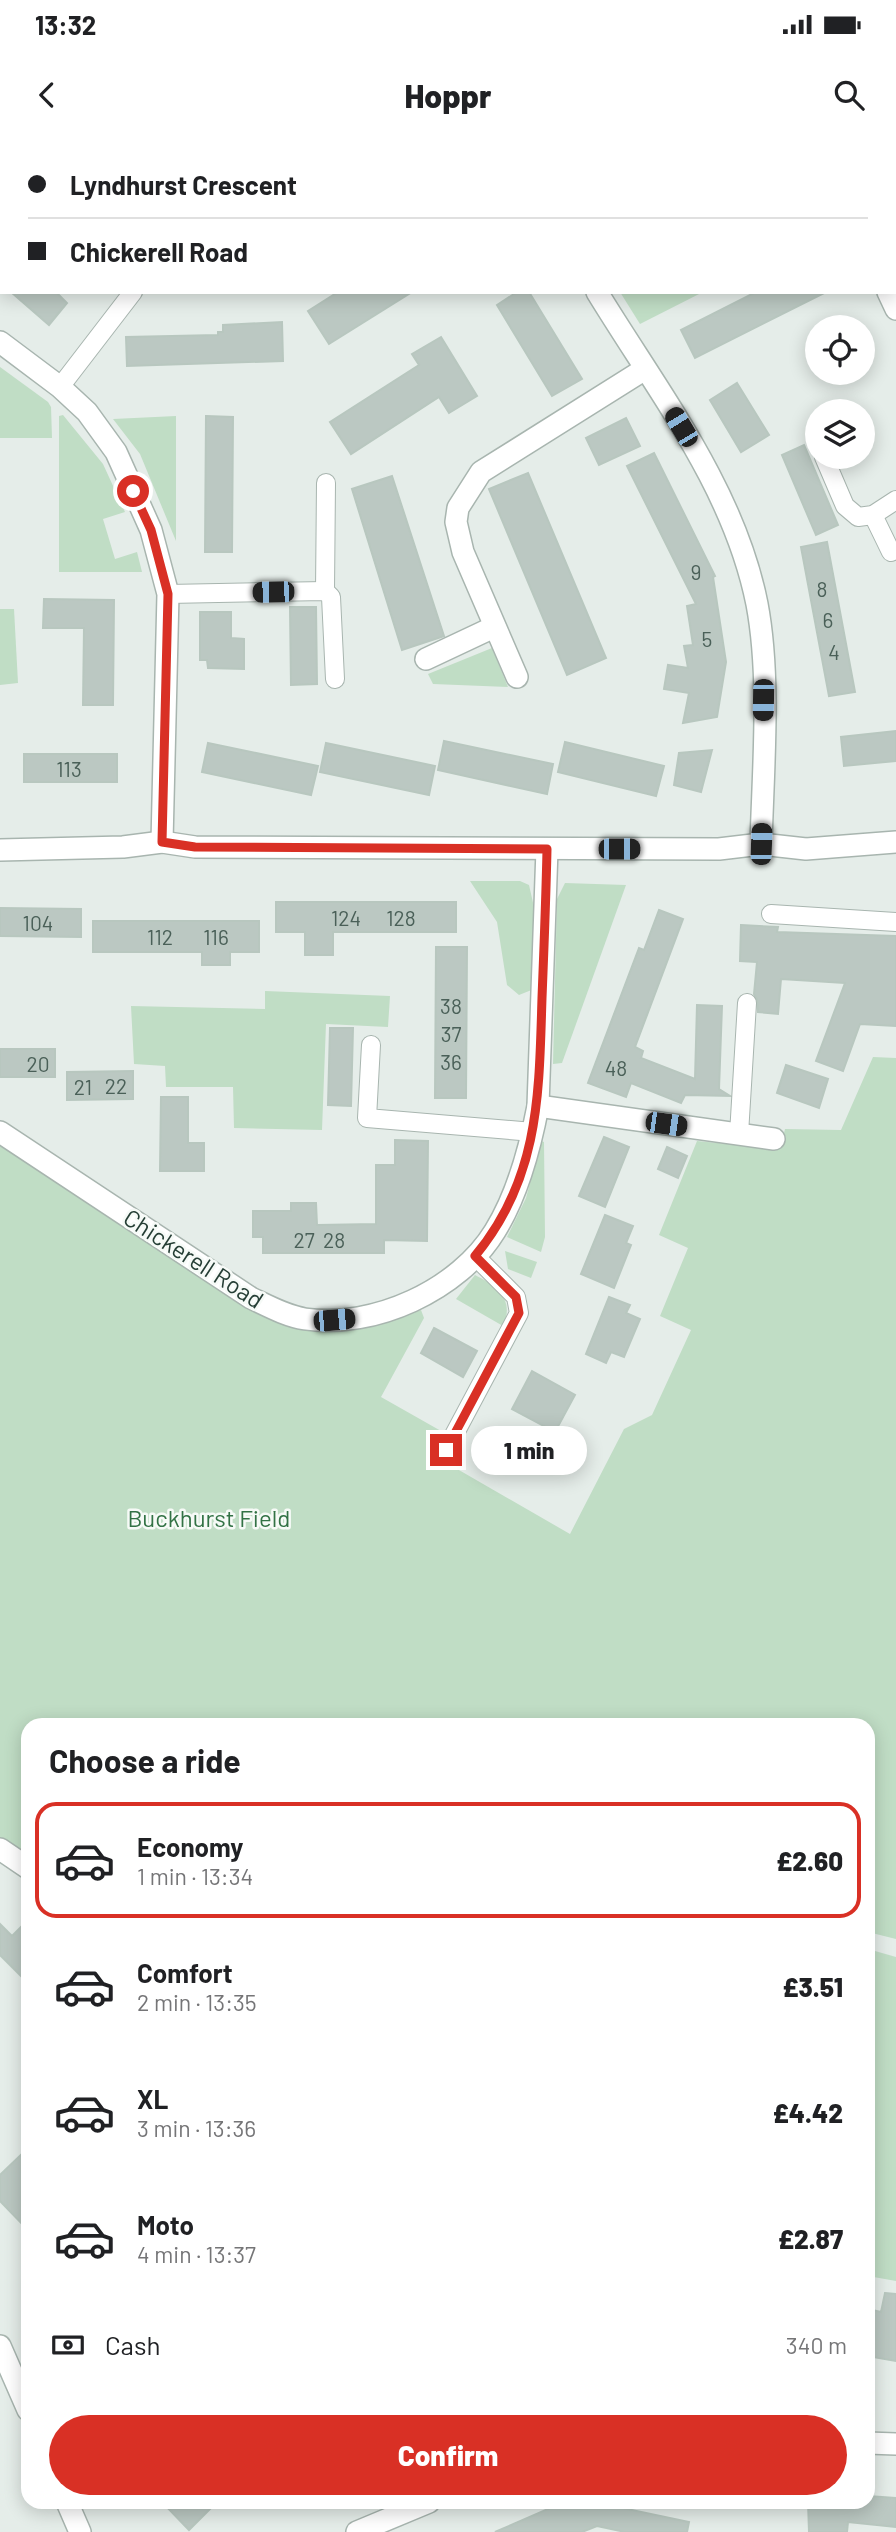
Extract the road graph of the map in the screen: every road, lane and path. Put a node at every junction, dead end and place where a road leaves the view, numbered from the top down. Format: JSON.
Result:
{"nodes":[{"id":1,"x":131,"y":294,"type":"edge"},
{"id":2,"x":598,"y":294,"type":"edge"},
{"id":3,"x":0,"y":342,"type":"edge"},
{"id":4,"x":645,"y":369,"type":"junction"},
{"id":5,"x":60,"y":387,"type":"junction"},
{"id":6,"x":829,"y":469,"type":"edge"},
{"id":7,"x":326,"y":483,"type":"dead end"},
{"id":8,"x":896,"y":499,"type":"edge"},
{"id":9,"x":873,"y":515,"type":"junction"},
{"id":10,"x":891,"y":552,"type":"dead end"},
{"id":11,"x":325,"y":591,"type":"junction"},
{"id":12,"x":168,"y":594,"type":"junction"},
{"id":13,"x":494,"y":627,"type":"junction"},
{"id":14,"x":426,"y":659,"type":"dead end"},
{"id":15,"x":517,"y":677,"type":"dead end"},
{"id":16,"x":335,"y":679,"type":"dead end"},
{"id":17,"x":162,"y":842,"type":"junction"},
{"id":18,"x":896,"y":842,"type":"edge"},
{"id":19,"x":761,"y":844,"type":"junction"},
{"id":20,"x":547,"y":849,"type":"junction"},
{"id":21,"x":0,"y":850,"type":"edge"},
{"id":22,"x":771,"y":914,"type":"dead end"},
{"id":23,"x":896,"y":922,"type":"edge"},
{"id":24,"x":747,"y":1003,"type":"dead end"},
{"id":25,"x":371,"y":1045,"type":"dead end"},
{"id":26,"x":538,"y":1106,"type":"junction"},
{"id":27,"x":0,"y":1132,"type":"edge"},
{"id":28,"x":533,"y":1132,"type":"junction"},
{"id":29,"x":739,"y":1135,"type":"junction"},
{"id":30,"x":774,"y":1139,"type":"dead end"},
{"id":31,"x":475,"y":1256,"type":"junction"},
{"id":32,"x":446,"y":1450,"type":"dead end"},
{"id":33,"x":0,"y":1849,"type":"edge"},
{"id":34,"x":21,"y":1863,"type":"edge"},
{"id":35,"x":0,"y":2346,"type":"edge"},
{"id":36,"x":20,"y":2369,"type":"edge"},
{"id":37,"x":875,"y":2443,"type":"edge"},
{"id":38,"x":896,"y":2444,"type":"edge"},
{"id":39,"x":70,"y":2509,"type":"edge"},
{"id":40,"x":412,"y":2509,"type":"edge"},
{"id":41,"x":80,"y":2532,"type":"edge"},
{"id":42,"x":357,"y":2532,"type":"edge"}],
"edges":[{"from":1,"to":5,"type":"lane"},
{"from":2,"to":4,"type":"street"},
{"from":3,"to":5,"type":"street"},
{"from":4,"to":13,"type":"street"},
{"from":4,"to":19,"type":"street"},
{"from":5,"to":12,"type":"street"},
{"from":6,"to":9,"type":"lane"},
{"from":7,"to":11,"type":"lane"},
{"from":8,"to":9,"type":"lane"},
{"from":9,"to":10,"type":"lane"},
{"from":11,"to":12,"type":"lane"},
{"from":11,"to":16,"type":"lane"},
{"from":12,"to":17,"type":"street"},
{"from":13,"to":14,"type":"street"},
{"from":13,"to":15,"type":"street"},
{"from":17,"to":20,"type":"street"},
{"from":17,"to":21,"type":"street"},
{"from":18,"to":19,"type":"street"},
{"from":19,"to":20,"type":"street"},
{"from":20,"to":26,"type":"street","name":"Chickerell Road"},
{"from":22,"to":23,"type":"lane"},
{"from":24,"to":29,"type":"lane"},
{"from":25,"to":28,"type":"lane"},
{"from":26,"to":28,"type":"street","name":"Chickerell Road"},
{"from":26,"to":29,"type":"street"},
{"from":27,"to":31,"type":"street","name":"Chickerell Road"},
{"from":28,"to":31,"type":"street","name":"Chickerell Road"},
{"from":29,"to":30,"type":"street"},
{"from":31,"to":32,"type":"lane"},
{"from":33,"to":34,"type":"street"},
{"from":35,"to":36,"type":"street"},
{"from":37,"to":38,"type":"street"},
{"from":39,"to":41,"type":"street"},
{"from":40,"to":42,"type":"street"}]}
